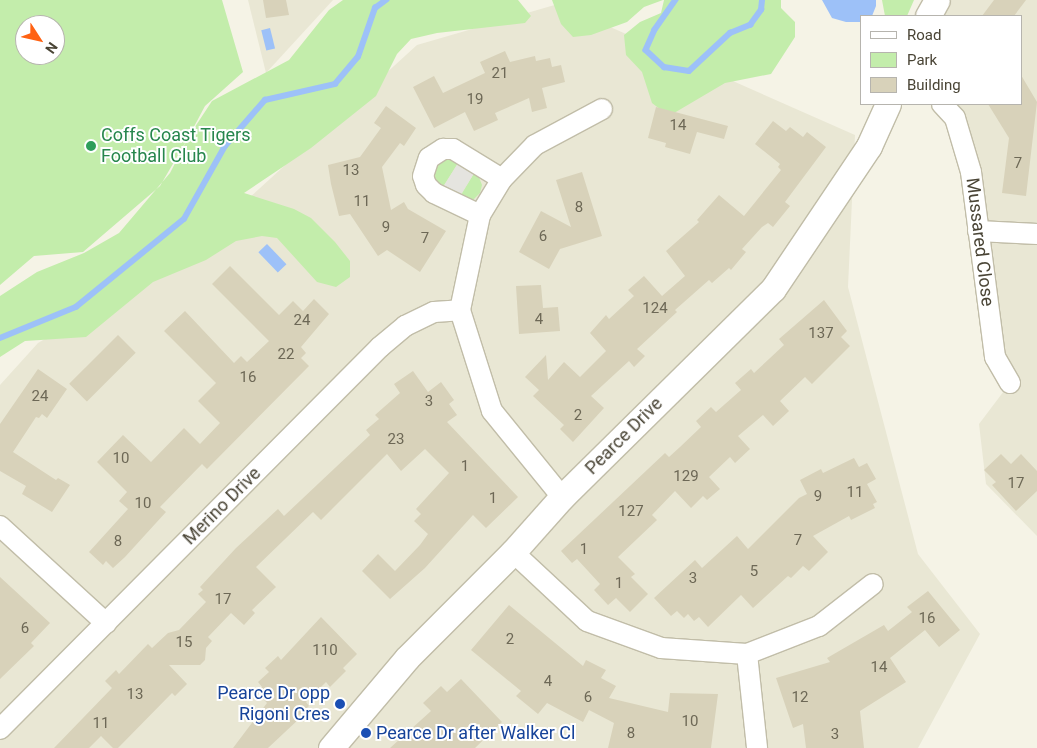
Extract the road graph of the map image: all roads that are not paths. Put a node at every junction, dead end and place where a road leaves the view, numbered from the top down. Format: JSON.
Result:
{"nodes":[{"id":1,"x":936,"y":0,"type":"edge"},
{"id":2,"x":928,"y":15,"type":"edge"},
{"id":3,"x":888,"y":105,"type":"edge"},
{"id":4,"x":943,"y":105,"type":"edge"},
{"id":5,"x":602,"y":109,"type":"dead end"},
{"id":6,"x":502,"y":179,"type":"junction"},
{"id":7,"x":480,"y":215,"type":"junction"},
{"id":8,"x":978,"y":231,"type":"junction"},
{"id":9,"x":1037,"y":234,"type":"edge"},
{"id":10,"x":460,"y":310,"type":"junction"},
{"id":11,"x":1010,"y":384,"type":"dead end"},
{"id":12,"x":562,"y":497,"type":"junction"},
{"id":13,"x":0,"y":526,"type":"edge"},
{"id":14,"x":514,"y":552,"type":"junction"},
{"id":15,"x":873,"y":584,"type":"dead end"},
{"id":16,"x":106,"y":623,"type":"junction"},
{"id":17,"x":747,"y":654,"type":"junction"},
{"id":18,"x":0,"y":729,"type":"edge"},
{"id":19,"x":331,"y":748,"type":"edge"},
{"id":20,"x":757,"y":748,"type":"edge"}],
"edges":[{"from":1,"to":2,"type":"street"},
{"from":3,"to":12,"type":"street","name":"Pearce Drive"},
{"from":4,"to":8,"type":"street","name":"Mussared Close"},
{"from":5,"to":6,"type":"street"},
{"from":6,"to":7,"type":"street"},
{"from":6,"to":7,"type":"street"},
{"from":7,"to":10,"type":"street"},
{"from":8,"to":9,"type":"street"},
{"from":8,"to":11,"type":"street","name":"Mussared Close"},
{"from":10,"to":12,"type":"street"},
{"from":10,"to":16,"type":"street","name":"Merino Drive"},
{"from":12,"to":14,"type":"street","name":"Pearce Drive"},
{"from":13,"to":16,"type":"street"},
{"from":14,"to":17,"type":"street"},
{"from":14,"to":19,"type":"street","name":"Pearce Drive"},
{"from":15,"to":17,"type":"street"},
{"from":16,"to":18,"type":"street","name":"Merino Drive"},
{"from":17,"to":20,"type":"street"}]}
